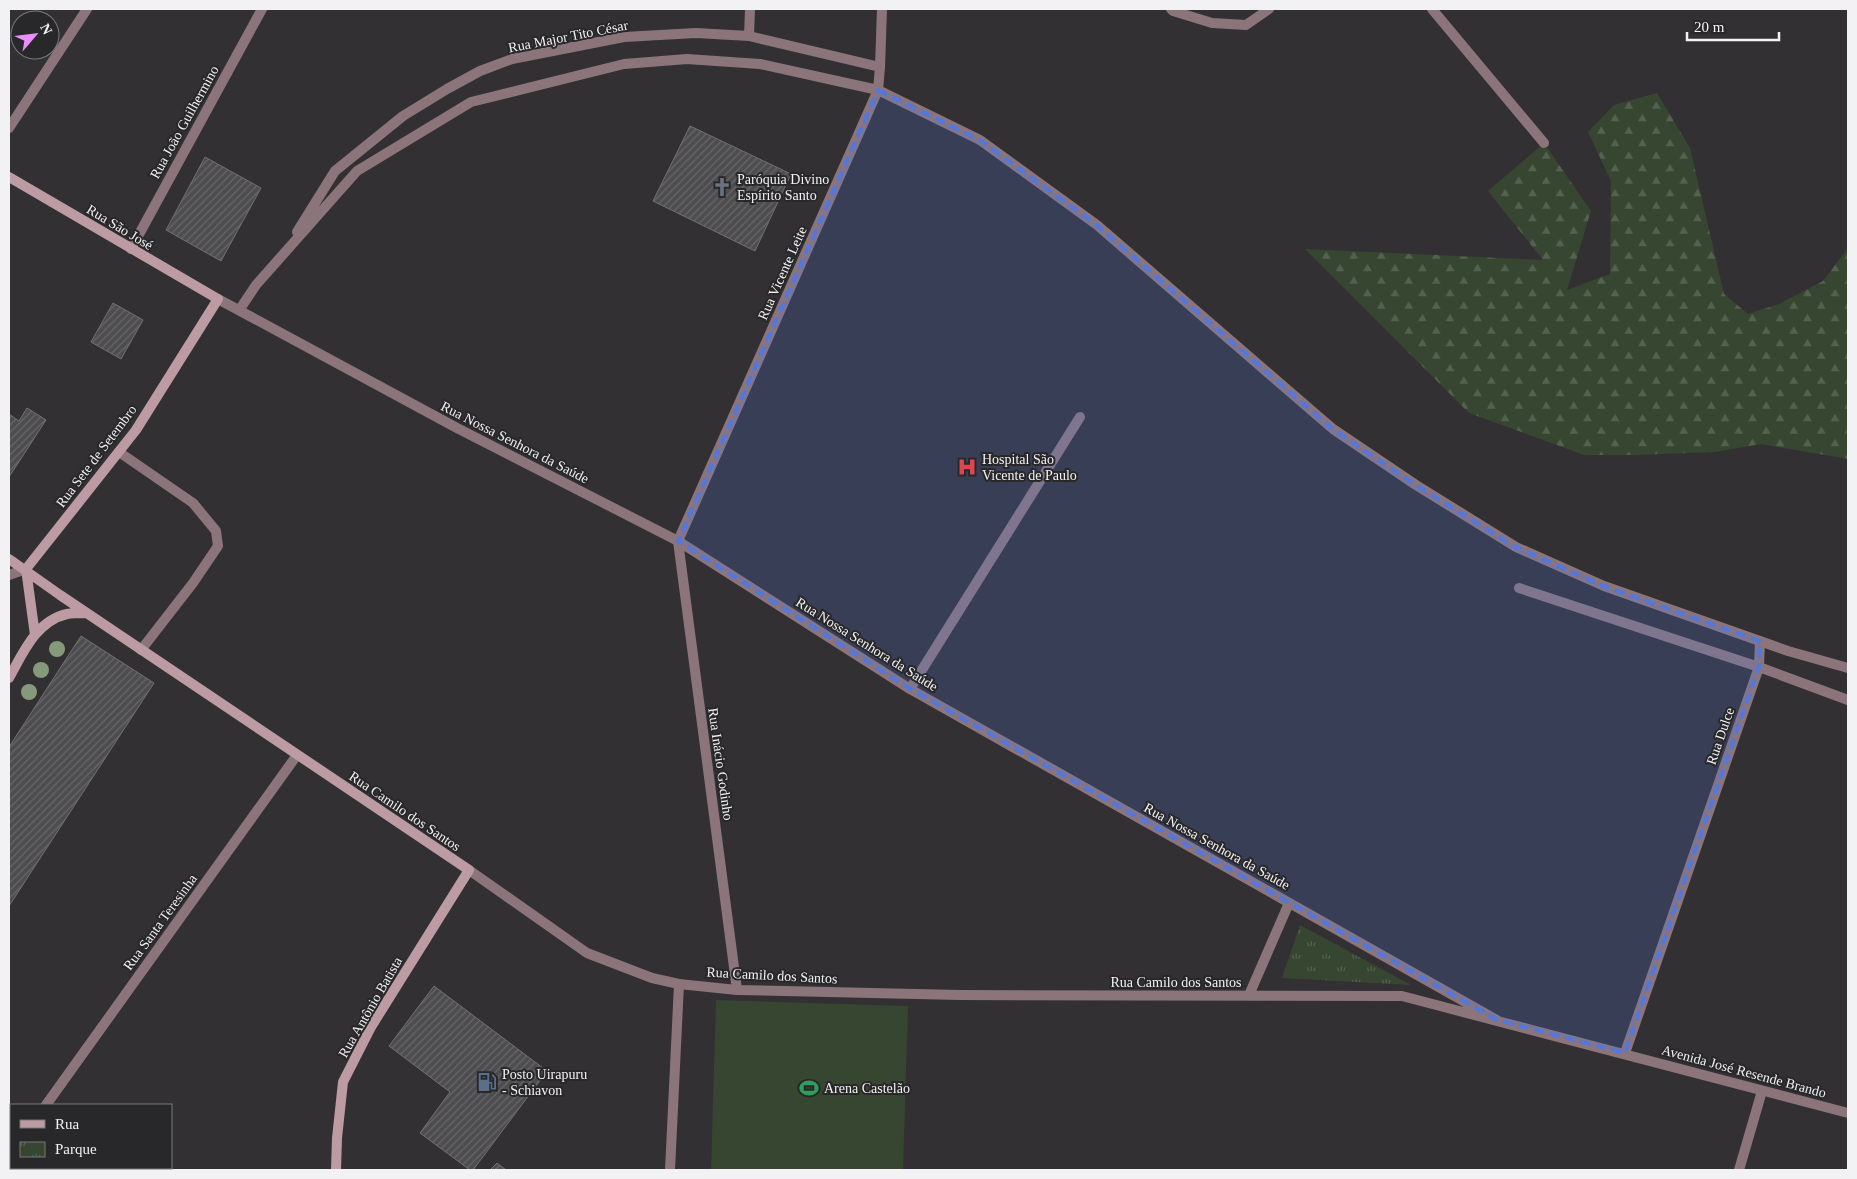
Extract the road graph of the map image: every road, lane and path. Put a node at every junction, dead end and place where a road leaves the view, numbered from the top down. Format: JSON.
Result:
{"nodes":[{"id":1,"x":88,"y":9,"type":"edge"},
{"id":2,"x":262,"y":9,"type":"edge"},
{"id":3,"x":750,"y":9,"type":"edge"},
{"id":4,"x":882,"y":9,"type":"edge"},
{"id":5,"x":1171,"y":9,"type":"edge"},
{"id":6,"x":1269,"y":9,"type":"edge"},
{"id":7,"x":1432,"y":9,"type":"edge"},
{"id":8,"x":749,"y":36,"type":"junction"},
{"id":9,"x":880,"y":67,"type":"junction"},
{"id":10,"x":878,"y":90,"type":"junction"},
{"id":11,"x":9,"y":128,"type":"edge"},
{"id":12,"x":1544,"y":143,"type":"dead end"},
{"id":13,"x":9,"y":177,"type":"edge"},
{"id":14,"x":131,"y":249,"type":"junction"},
{"id":15,"x":279,"y":260,"type":"junction"},
{"id":16,"x":218,"y":299,"type":"junction"},
{"id":17,"x":240,"y":310,"type":"junction"},
{"id":18,"x":1080,"y":417,"type":"dead end"},
{"id":19,"x":119,"y":452,"type":"junction"},
{"id":20,"x":678,"y":541,"type":"junction"},
{"id":21,"x":9,"y":559,"type":"edge"},
{"id":22,"x":26,"y":569,"type":"junction"},
{"id":23,"x":9,"y":575,"type":"edge"},
{"id":24,"x":1519,"y":588,"type":"dead end"},
{"id":25,"x":86,"y":613,"type":"junction"},
{"id":26,"x":35,"y":635,"type":"junction"},
{"id":27,"x":1760,"y":641,"type":"junction"},
{"id":28,"x":141,"y":650,"type":"junction"},
{"id":29,"x":1759,"y":667,"type":"junction"},
{"id":30,"x":1848,"y":668,"type":"edge"},
{"id":31,"x":9,"y":678,"type":"edge"},
{"id":32,"x":910,"y":689,"type":"junction"},
{"id":33,"x":1848,"y":700,"type":"edge"},
{"id":34,"x":297,"y":755,"type":"junction"},
{"id":35,"x":469,"y":870,"type":"junction"},
{"id":36,"x":1289,"y":903,"type":"junction"},
{"id":37,"x":678,"y":984,"type":"junction"},
{"id":38,"x":737,"y":990,"type":"junction"},
{"id":39,"x":1249,"y":995,"type":"junction"},
{"id":40,"x":1497,"y":1020,"type":"junction"},
{"id":41,"x":1629,"y":1054,"type":"junction"},
{"id":42,"x":1762,"y":1091,"type":"junction"},
{"id":43,"x":47,"y":1104,"type":"edge"},
{"id":44,"x":1848,"y":1113,"type":"edge"},
{"id":45,"x":336,"y":1170,"type":"edge"},
{"id":46,"x":670,"y":1170,"type":"edge"},
{"id":47,"x":1739,"y":1170,"type":"edge"}],
"edges":[{"from":1,"to":11,"type":"street"},
{"from":2,"to":14,"type":"street","name":"Rua João Guilhermino"},
{"from":3,"to":8,"type":"street"},
{"from":4,"to":9,"type":"street","name":"Rua Vicente Leite"},
{"from":5,"to":6,"type":"street"},
{"from":7,"to":12,"type":"street"},
{"from":8,"to":9,"type":"street","name":"Rua Major Tito César"},
{"from":8,"to":15,"type":"street","name":"Rua Major Tito César"},
{"from":9,"to":10,"type":"street","name":"Rua Vicente Leite"},
{"from":10,"to":15,"type":"street"},
{"from":10,"to":20,"type":"street","name":"Rua Vicente Leite"},
{"from":10,"to":27,"type":"street"},
{"from":13,"to":14,"type":"main road","name":"Rua São José"},
{"from":14,"to":16,"type":"main road","name":"Rua São José"},
{"from":15,"to":17,"type":"street"},
{"from":16,"to":17,"type":"street","name":"Rua Nossa Senhora da Saúde"},
{"from":16,"to":19,"type":"main road","name":"Rua Sete de Setembro"},
{"from":17,"to":20,"type":"street","name":"Rua Nossa Senhora da Saúde"},
{"from":18,"to":32,"type":"street"},
{"from":19,"to":22,"type":"main road","name":"Rua Sete de Setembro"},
{"from":19,"to":28,"type":"street"},
{"from":20,"to":32,"type":"street","name":"Rua Nossa Senhora da Saúde"},
{"from":20,"to":38,"type":"street","name":"Rua Inácio Godinho"},
{"from":21,"to":22,"type":"main road","name":"Rua Camilo dos Santos"},
{"from":22,"to":23,"type":"street"},
{"from":22,"to":25,"type":"main road","name":"Rua Camilo dos Santos"},
{"from":22,"to":26,"type":"main road"},
{"from":24,"to":29,"type":"street"},
{"from":25,"to":26,"type":"main road"},
{"from":25,"to":28,"type":"main road","name":"Rua Camilo dos Santos"},
{"from":26,"to":31,"type":"main road"},
{"from":27,"to":29,"type":"street","name":"Rua Dulce"},
{"from":27,"to":30,"type":"street"},
{"from":28,"to":34,"type":"main road","name":"Rua Camilo dos Santos"},
{"from":29,"to":33,"type":"street"},
{"from":29,"to":41,"type":"street","name":"Rua Dulce"},
{"from":32,"to":36,"type":"street","name":"Rua Nossa Senhora da Saúde"},
{"from":34,"to":35,"type":"main road","name":"Rua Camilo dos Santos"},
{"from":34,"to":43,"type":"street","name":"Rua Santa Teresinha"},
{"from":35,"to":37,"type":"street","name":"Rua Camilo dos Santos"},
{"from":35,"to":45,"type":"main road","name":"Rua Antônio Batista"},
{"from":36,"to":39,"type":"street"},
{"from":36,"to":40,"type":"street","name":"Rua Nossa Senhora da Saúde"},
{"from":37,"to":38,"type":"street","name":"Rua Camilo dos Santos"},
{"from":37,"to":46,"type":"street"},
{"from":38,"to":39,"type":"street","name":"Rua Camilo dos Santos"},
{"from":39,"to":40,"type":"street","name":"Rua Camilo dos Santos"},
{"from":40,"to":41,"type":"street","name":"Rua Camilo dos Santos"},
{"from":41,"to":42,"type":"street","name":"Avenida José Resende Brando"},
{"from":42,"to":44,"type":"street","name":"Avenida José Resende Brando"},
{"from":42,"to":47,"type":"street"}]}
